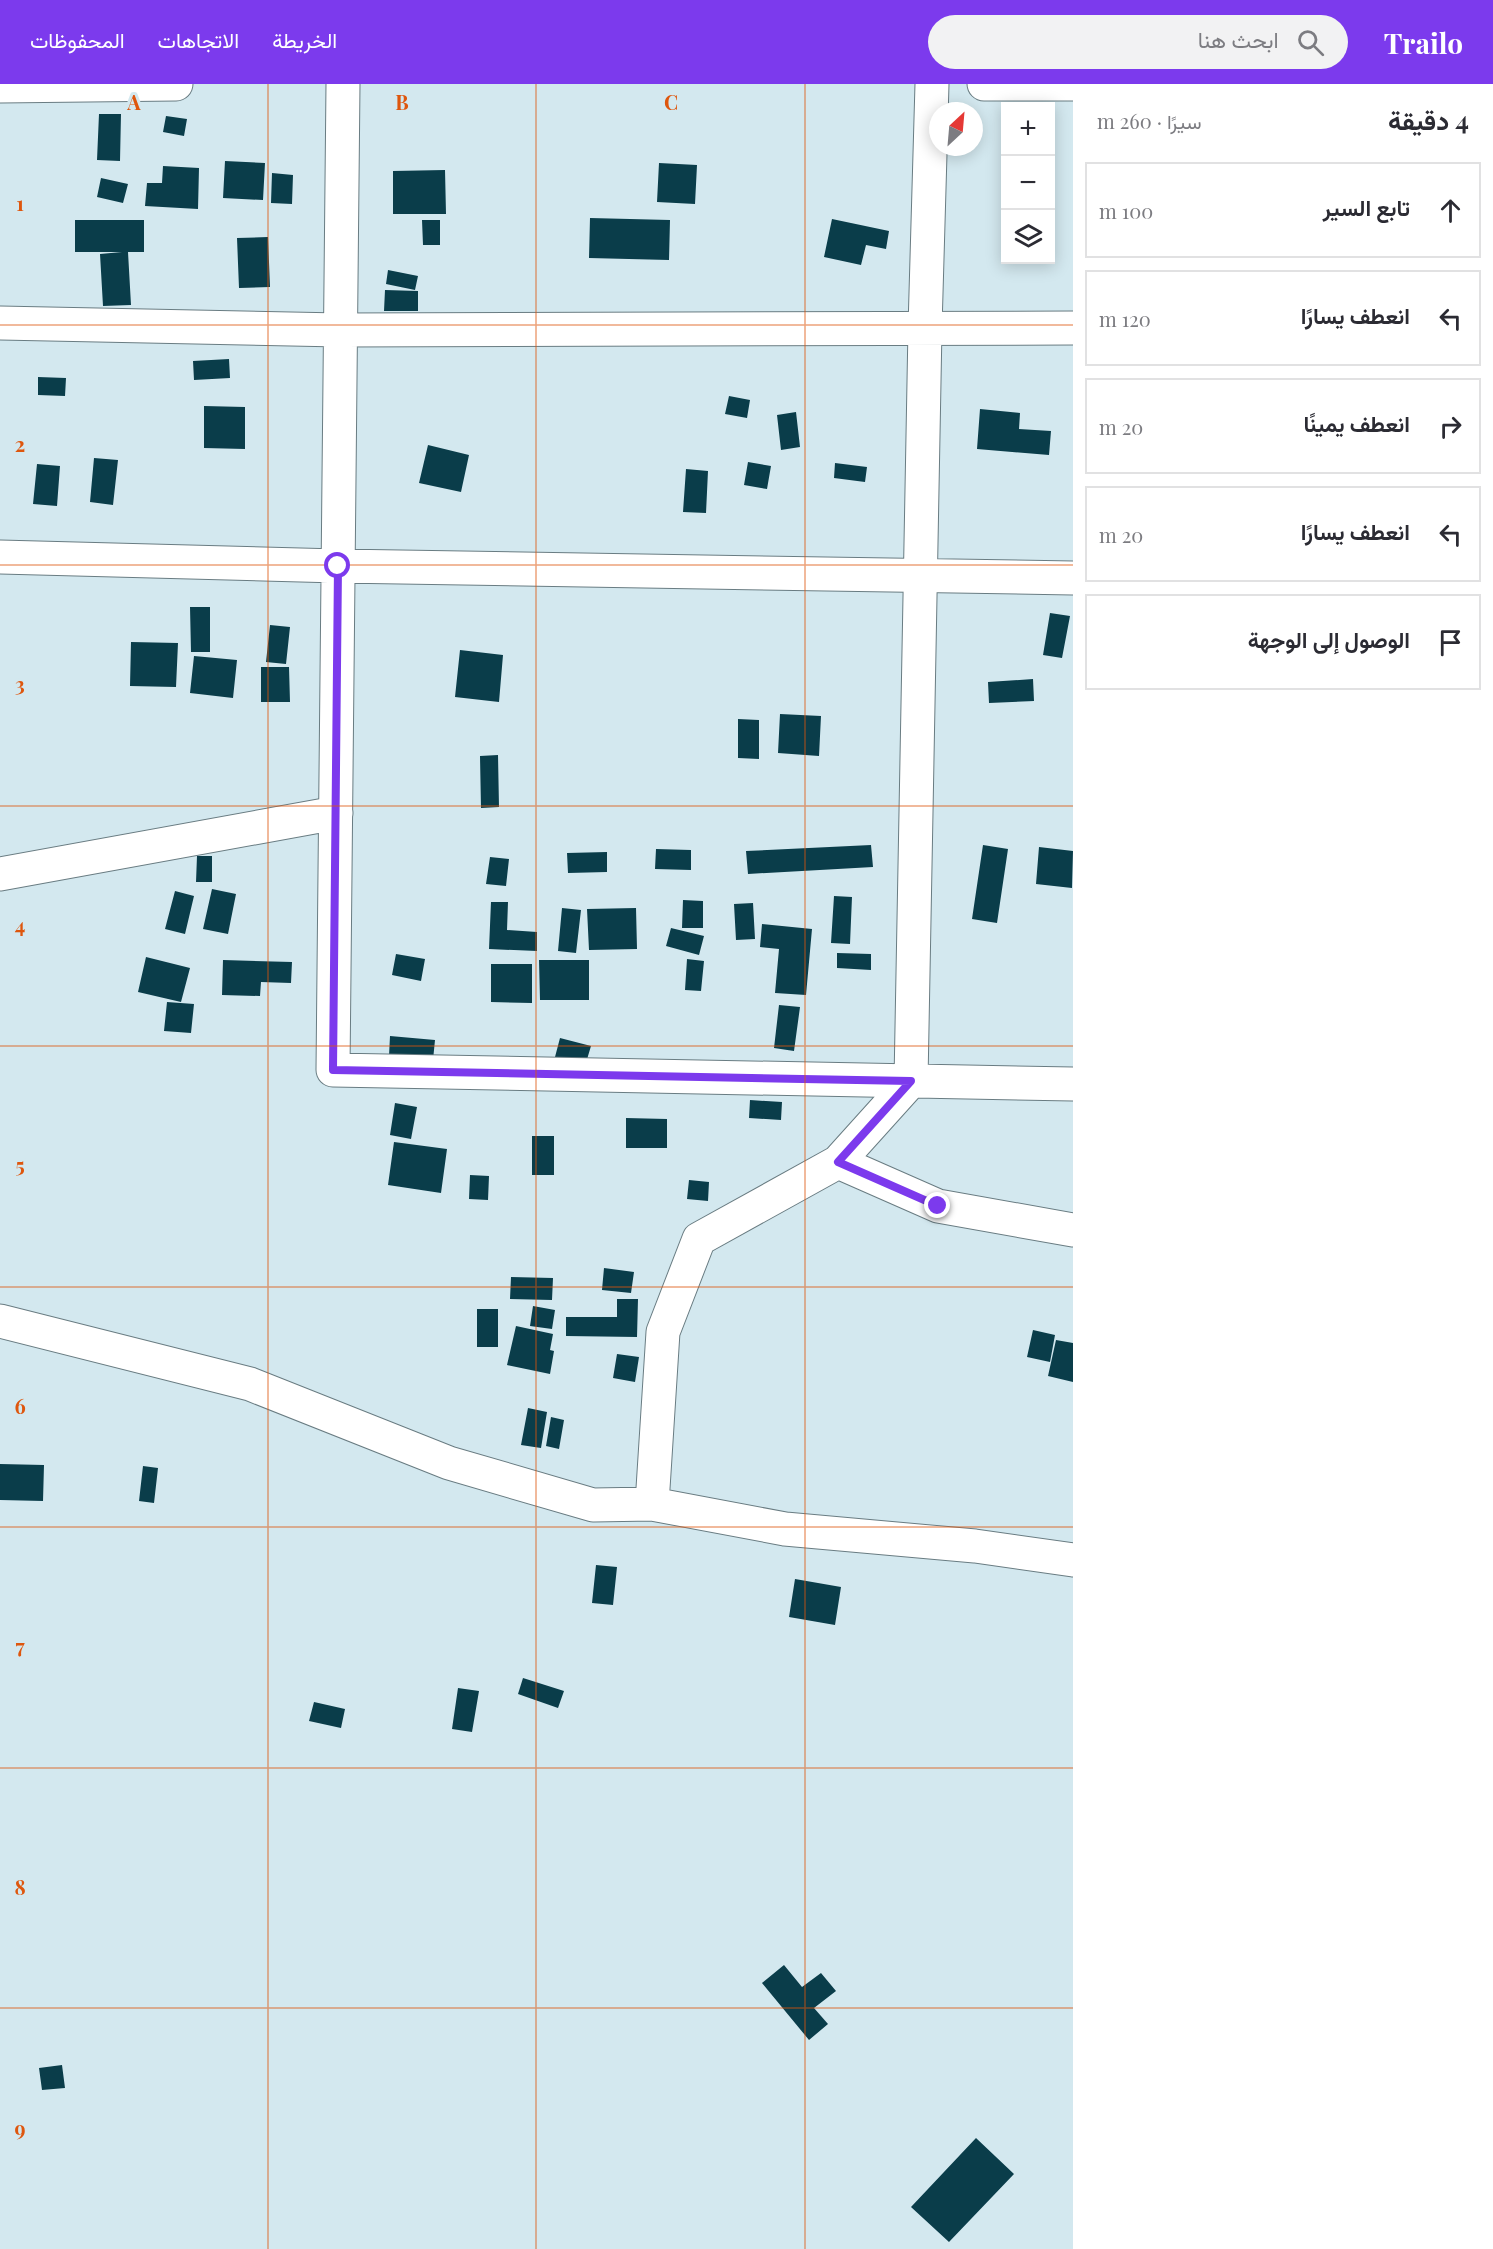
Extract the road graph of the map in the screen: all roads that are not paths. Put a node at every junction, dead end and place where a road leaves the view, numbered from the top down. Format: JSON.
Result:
{"nodes":[{"id":1,"x":176,"y":84,"type":"edge"},
{"id":2,"x":343,"y":84,"type":"edge"},
{"id":3,"x":932,"y":84,"type":"edge"},
{"id":4,"x":984,"y":84,"type":"edge"},
{"id":5,"x":1073,"y":84,"type":"edge"},
{"id":6,"x":0,"y":87,"type":"edge"},
{"id":7,"x":0,"y":323,"type":"edge"},
{"id":8,"x":925,"y":328,"type":"junction"},
{"id":9,"x":1073,"y":328,"type":"edge"},
{"id":10,"x":340,"y":330,"type":"junction"},
{"id":11,"x":0,"y":557,"type":"edge"},
{"id":12,"x":338,"y":566,"type":"junction"},
{"id":13,"x":920,"y":575,"type":"junction"},
{"id":14,"x":1073,"y":578,"type":"edge"},
{"id":15,"x":336,"y":813,"type":"junction"},
{"id":16,"x":0,"y":874,"type":"edge"},
{"id":17,"x":911,"y":1081,"type":"junction"},
{"id":18,"x":1073,"y":1084,"type":"edge"},
{"id":19,"x":838,"y":1162,"type":"junction"},
{"id":20,"x":1073,"y":1230,"type":"edge"},
{"id":21,"x":0,"y":1321,"type":"edge"},
{"id":22,"x":652,"y":1504,"type":"junction"},
{"id":23,"x":1073,"y":1560,"type":"edge"}],
"edges":[{"from":1,"to":6,"type":"street"},
{"from":2,"to":10,"type":"street"},
{"from":3,"to":8,"type":"street"},
{"from":4,"to":5,"type":"street"},
{"from":7,"to":10,"type":"street"},
{"from":8,"to":9,"type":"street"},
{"from":8,"to":10,"type":"street"},
{"from":8,"to":13,"type":"street"},
{"from":10,"to":12,"type":"street"},
{"from":11,"to":12,"type":"street"},
{"from":12,"to":13,"type":"street"},
{"from":12,"to":15,"type":"street"},
{"from":13,"to":14,"type":"street"},
{"from":13,"to":17,"type":"street"},
{"from":15,"to":16,"type":"street"},
{"from":15,"to":17,"type":"street"},
{"from":17,"to":18,"type":"street"},
{"from":17,"to":19,"type":"street"},
{"from":19,"to":20,"type":"street"},
{"from":19,"to":22,"type":"street"},
{"from":21,"to":22,"type":"street"},
{"from":22,"to":23,"type":"street"}]}
